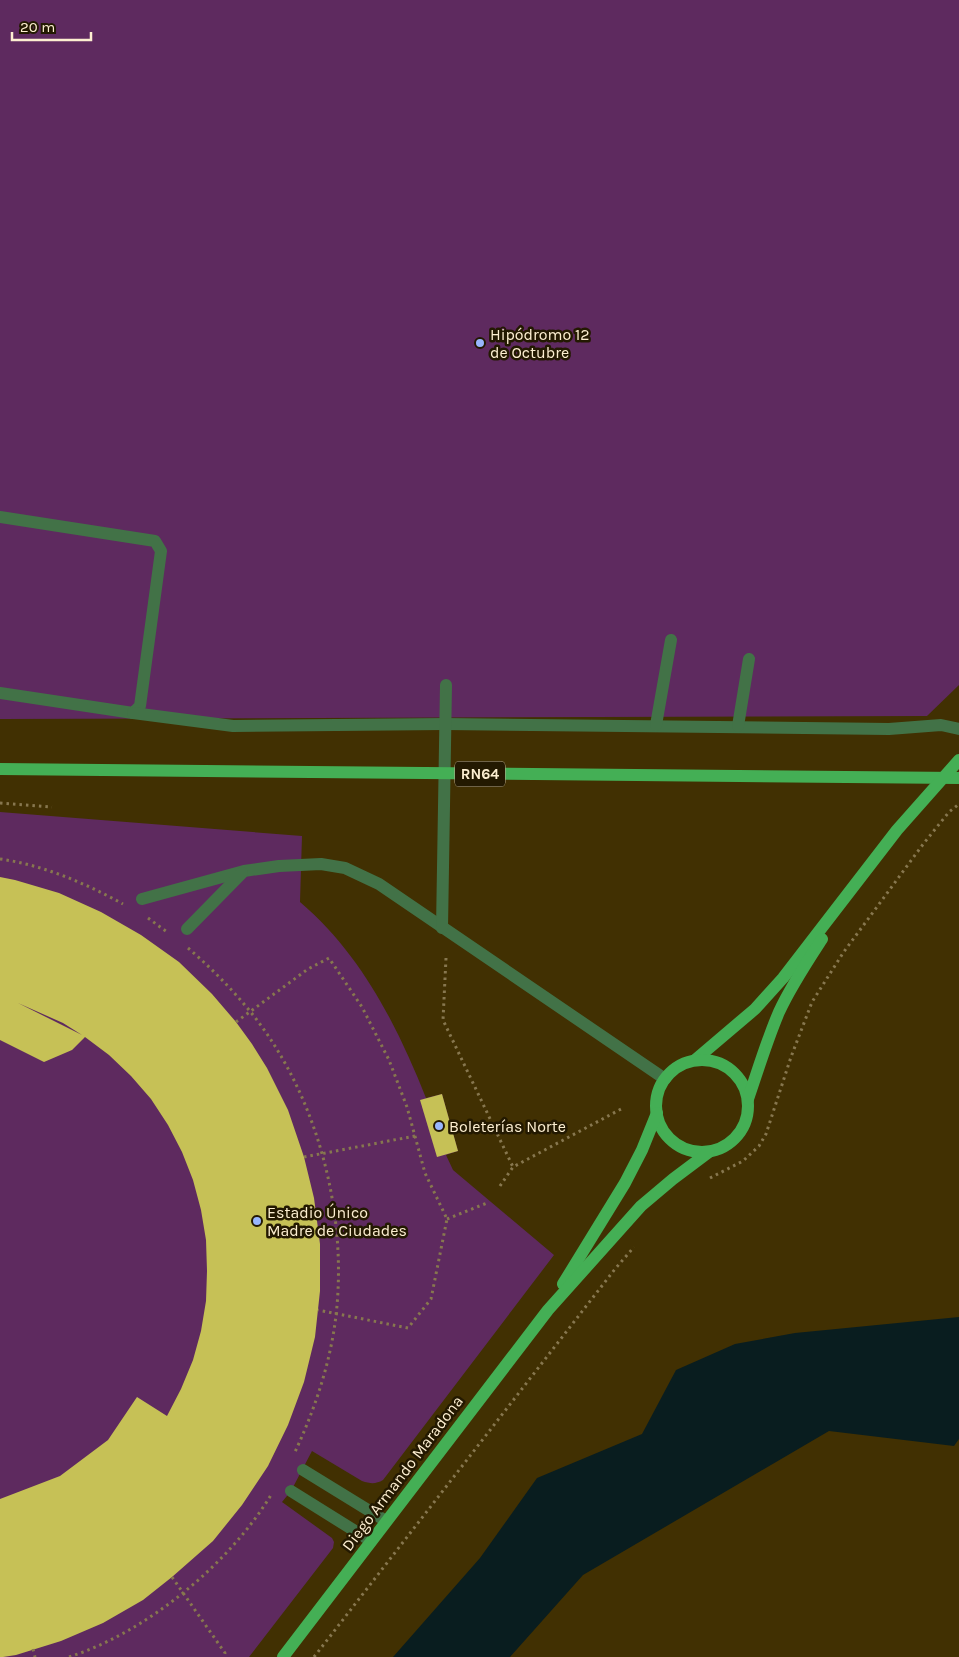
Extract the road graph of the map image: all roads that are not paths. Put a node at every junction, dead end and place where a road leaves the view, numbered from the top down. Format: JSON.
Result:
{"nodes":[{"id":1,"x":0,"y":518,"type":"edge"},
{"id":2,"x":671,"y":640,"type":"dead end"},
{"id":3,"x":749,"y":659,"type":"dead end"},
{"id":4,"x":446,"y":686,"type":"dead end"},
{"id":5,"x":0,"y":693,"type":"edge"},
{"id":6,"x":133,"y":713,"type":"junction"},
{"id":7,"x":445,"y":724,"type":"junction"},
{"id":8,"x":656,"y":725,"type":"junction"},
{"id":9,"x":738,"y":726,"type":"junction"},
{"id":10,"x":959,"y":729,"type":"edge"},
{"id":11,"x":959,"y":760,"type":"edge"},
{"id":12,"x":0,"y":769,"type":"edge"},
{"id":13,"x":959,"y":778,"type":"edge"},
{"id":14,"x":244,"y":871,"type":"junction"},
{"id":15,"x":862,"y":876,"type":"junction"},
{"id":16,"x":142,"y":899,"type":"dead end"},
{"id":17,"x":442,"y":928,"type":"junction"},
{"id":18,"x":186,"y":929,"type":"dead end"},
{"id":19,"x":695,"y":1060,"type":"junction"},
{"id":20,"x":665,"y":1079,"type":"junction"},
{"id":21,"x":748,"y":1099,"type":"junction"},
{"id":22,"x":656,"y":1113,"type":"junction"},
{"id":23,"x":709,"y":1152,"type":"junction"},
{"id":24,"x":548,"y":1310,"type":"junction"},
{"id":25,"x":303,"y":1470,"type":"dead end"},
{"id":26,"x":291,"y":1491,"type":"dead end"},
{"id":27,"x":386,"y":1521,"type":"junction"},
{"id":28,"x":370,"y":1541,"type":"junction"},
{"id":29,"x":283,"y":1657,"type":"edge"}],
"edges":[{"from":1,"to":6,"type":"lane"},
{"from":2,"to":8,"type":"lane"},
{"from":3,"to":9,"type":"lane"},
{"from":4,"to":7,"type":"lane"},
{"from":5,"to":6,"type":"lane"},
{"from":6,"to":7,"type":"lane"},
{"from":7,"to":8,"type":"lane"},
{"from":7,"to":17,"type":"lane"},
{"from":8,"to":9,"type":"lane"},
{"from":9,"to":10,"type":"lane"},
{"from":11,"to":15,"type":"main road","name":"Diego Armando Maradona"},
{"from":12,"to":13,"type":"main road","number":"RN64"},
{"from":14,"to":16,"type":"lane"},
{"from":14,"to":17,"type":"lane"},
{"from":14,"to":18,"type":"lane"},
{"from":15,"to":19,"type":"main road","name":"Diego Armando Maradona"},
{"from":15,"to":21,"type":"main road","name":"Diego Armando Maradona"},
{"from":17,"to":20,"type":"lane"},
{"from":19,"to":20,"type":"main road","name":"Diego Armando Maradona"},
{"from":19,"to":21,"type":"main road"},
{"from":20,"to":22,"type":"main road","name":"Diego Armando Maradona"},
{"from":21,"to":23,"type":"main road","name":"Diego Armando Maradona"},
{"from":22,"to":23,"type":"main road"},
{"from":22,"to":24,"type":"main road","name":"Diego Armando Maradona"},
{"from":23,"to":24,"type":"main road","name":"Diego Armando Maradona"},
{"from":24,"to":27,"type":"main road","name":"Diego Armando Maradona"},
{"from":25,"to":27,"type":"lane"},
{"from":26,"to":28,"type":"lane"},
{"from":27,"to":28,"type":"main road","name":"Diego Armando Maradona"},
{"from":28,"to":29,"type":"main road","name":"Diego Armando Maradona"}]}
